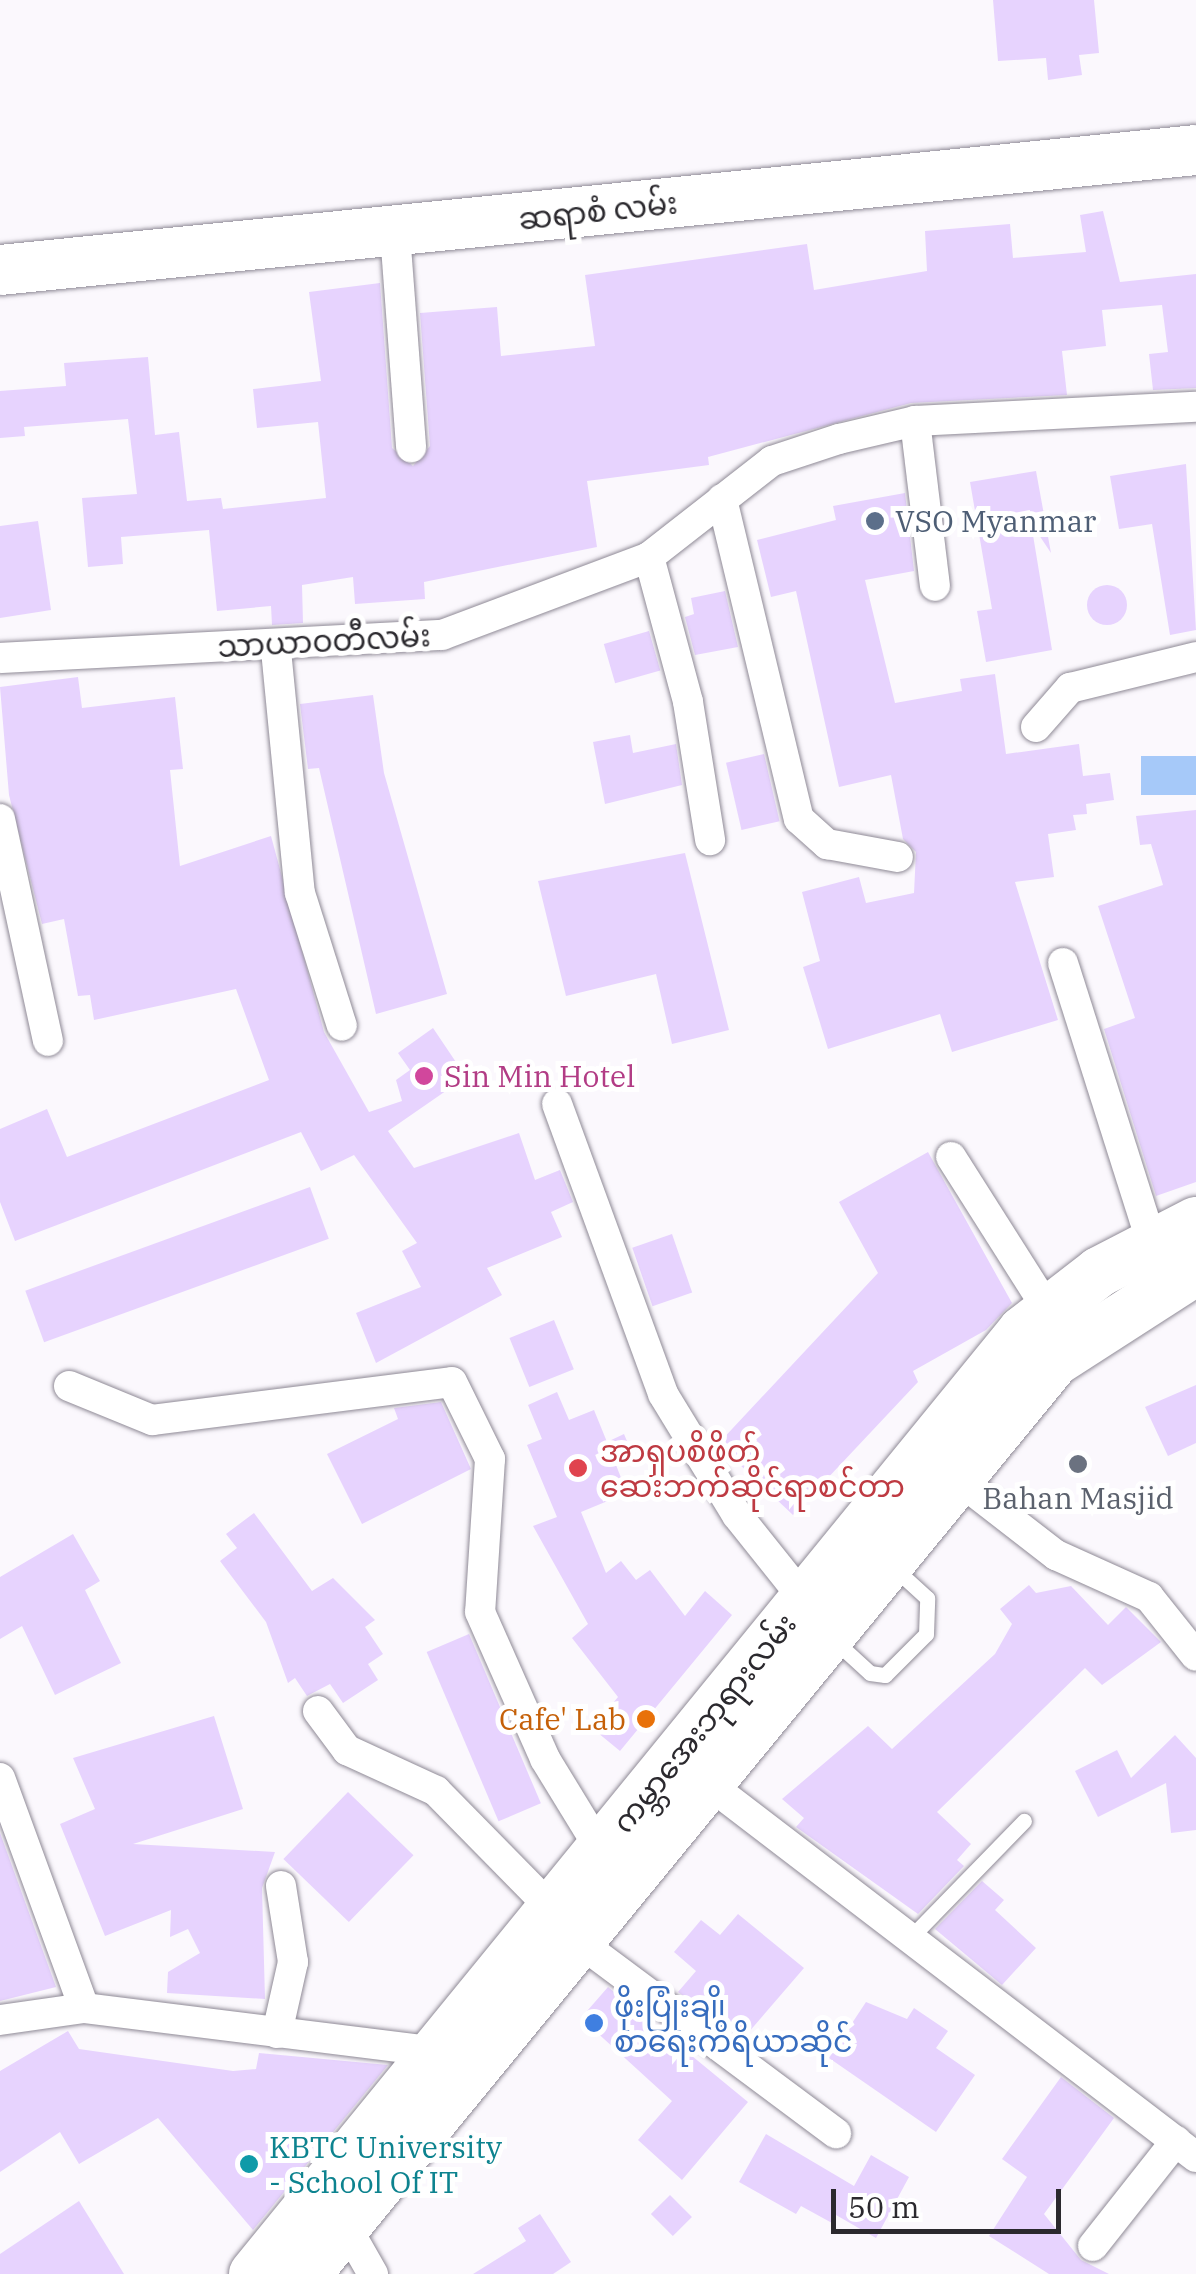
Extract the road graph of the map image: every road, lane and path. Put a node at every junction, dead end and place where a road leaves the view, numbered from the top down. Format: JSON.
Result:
{"nodes":[{"id":1,"x":1196,"y":150,"type":"edge"},
{"id":2,"x":395,"y":232,"type":"junction"},
{"id":3,"x":0,"y":270,"type":"edge"},
{"id":4,"x":1196,"y":407,"type":"edge"},
{"id":5,"x":915,"y":421,"type":"junction"},
{"id":6,"x":411,"y":447,"type":"dead end"},
{"id":7,"x":722,"y":499,"type":"junction"},
{"id":8,"x":649,"y":557,"type":"junction"},
{"id":9,"x":935,"y":586,"type":"dead end"},
{"id":10,"x":276,"y":650,"type":"junction"},
{"id":11,"x":1196,"y":656,"type":"edge"},
{"id":12,"x":0,"y":658,"type":"edge"},
{"id":13,"x":1036,"y":727,"type":"dead end"},
{"id":14,"x":0,"y":818,"type":"edge"},
{"id":15,"x":710,"y":840,"type":"dead end"},
{"id":16,"x":898,"y":857,"type":"dead end"},
{"id":17,"x":1064,"y":963,"type":"dead end"},
{"id":18,"x":342,"y":1026,"type":"dead end"},
{"id":19,"x":48,"y":1040,"type":"dead end"},
{"id":20,"x":557,"y":1104,"type":"dead end"},
{"id":21,"x":950,"y":1157,"type":"dead end"},
{"id":22,"x":1196,"y":1222,"type":"edge"},
{"id":23,"x":1151,"y":1242,"type":"junction"},
{"id":24,"x":1193,"y":1271,"type":"edge"},
{"id":25,"x":1048,"y":1310,"type":"junction"},
{"id":26,"x":69,"y":1386,"type":"dead end"},
{"id":27,"x":955,"y":1477,"type":"junction"},
{"id":28,"x":885,"y":1563,"type":"junction"},
{"id":29,"x":816,"y":1617,"type":"junction"},
{"id":30,"x":1196,"y":1656,"type":"edge"},
{"id":31,"x":318,"y":1711,"type":"dead end"},
{"id":32,"x":0,"y":1778,"type":"edge"},
{"id":33,"x":706,"y":1782,"type":"junction"},
{"id":34,"x":1024,"y":1820,"type":"dead end"},
{"id":35,"x":602,"y":1852,"type":"junction"},
{"id":36,"x":281,"y":1886,"type":"dead end"},
{"id":37,"x":566,"y":1926,"type":"junction"},
{"id":38,"x":911,"y":1937,"type":"junction"},
{"id":39,"x":84,"y":2008,"type":"junction"},
{"id":40,"x":0,"y":2020,"type":"edge"},
{"id":41,"x":277,"y":2034,"type":"junction"},
{"id":42,"x":473,"y":2050,"type":"junction"},
{"id":43,"x":836,"y":2132,"type":"dead end"},
{"id":44,"x":1186,"y":2149,"type":"edge"},
{"id":45,"x":335,"y":2209,"type":"junction"},
{"id":46,"x":1093,"y":2246,"type":"dead end"},
{"id":47,"x":254,"y":2274,"type":"edge"},
{"id":48,"x":306,"y":2274,"type":"edge"},
{"id":49,"x":373,"y":2274,"type":"edge"}],
"edges":[{"from":1,"to":2,"type":"main road","name":"ဆရာစံ လမ်း"},
{"from":2,"to":3,"type":"main road","name":"ဆရာစံ လမ်း"},
{"from":2,"to":6,"type":"street"},
{"from":4,"to":5,"type":"street","name":"သာယာဝတီလမ်း"},
{"from":5,"to":7,"type":"street","name":"သာယာဝတီလမ်း"},
{"from":5,"to":9,"type":"street"},
{"from":7,"to":8,"type":"street","name":"သာယာဝတီလမ်း"},
{"from":7,"to":16,"type":"street"},
{"from":8,"to":10,"type":"street","name":"သာယာဝတီလမ်း"},
{"from":8,"to":15,"type":"street"},
{"from":10,"to":12,"type":"street","name":"သာယာဝတီလမ်း"},
{"from":10,"to":18,"type":"street"},
{"from":11,"to":13,"type":"street"},
{"from":14,"to":19,"type":"street"},
{"from":17,"to":23,"type":"street"},
{"from":20,"to":29,"type":"street"},
{"from":21,"to":25,"type":"street"},
{"from":22,"to":23,"type":"main road","name":"ကမ္ဘာအေးဘုရားလမ်း"},
{"from":23,"to":25,"type":"main road","name":"ကမ္ဘာအေးဘုရားလမ်း"},
{"from":24,"to":27,"type":"main road","name":"ကမ္ဘာအေးဘုရားလမ်း"},
{"from":25,"to":29,"type":"main road","name":"ကမ္ဘာအေးဘုရားလမ်း"},
{"from":26,"to":35,"type":"street"},
{"from":27,"to":28,"type":"main road","name":"ကမ္ဘာအေးဘုရားလမ်း"},
{"from":27,"to":30,"type":"street"},
{"from":28,"to":29,"type":"main road","name":"ကမ္ဘာအေးဘုရားလမ်း"},
{"from":28,"to":29,"type":"lane"},
{"from":29,"to":33,"type":"main road","name":"ကမ္ဘာအေးဘုရားလမ်း"},
{"from":29,"to":35,"type":"main road","name":"ကမ္ဘာအေးဘုရားလမ်း"},
{"from":31,"to":37,"type":"street"},
{"from":32,"to":39,"type":"street"},
{"from":33,"to":37,"type":"main road","name":"ကမ္ဘာအေးဘုရားလမ်း"},
{"from":33,"to":38,"type":"street"},
{"from":34,"to":38,"type":"lane"},
{"from":35,"to":37,"type":"main road","name":"ကမ္ဘာအေးဘုရားလမ်း"},
{"from":36,"to":41,"type":"street"},
{"from":37,"to":42,"type":"main road"},
{"from":37,"to":42,"type":"main road","name":"ကမ္ဘာအေးဘုရားလမ်း"},
{"from":37,"to":43,"type":"street"},
{"from":38,"to":44,"type":"street"},
{"from":39,"to":40,"type":"street"},
{"from":39,"to":41,"type":"street"},
{"from":41,"to":42,"type":"street"},
{"from":42,"to":45,"type":"main road","name":"ကမ္ဘာအေးဘုရားလမ်း"},
{"from":44,"to":46,"type":"street"},
{"from":45,"to":47,"type":"main road","name":"ကမ္ဘာအေးဘုရားလမ်း"},
{"from":45,"to":48,"type":"main road","name":"ကမ္ဘာအေးဘုရားလမ်း"},
{"from":45,"to":49,"type":"street"}]}
